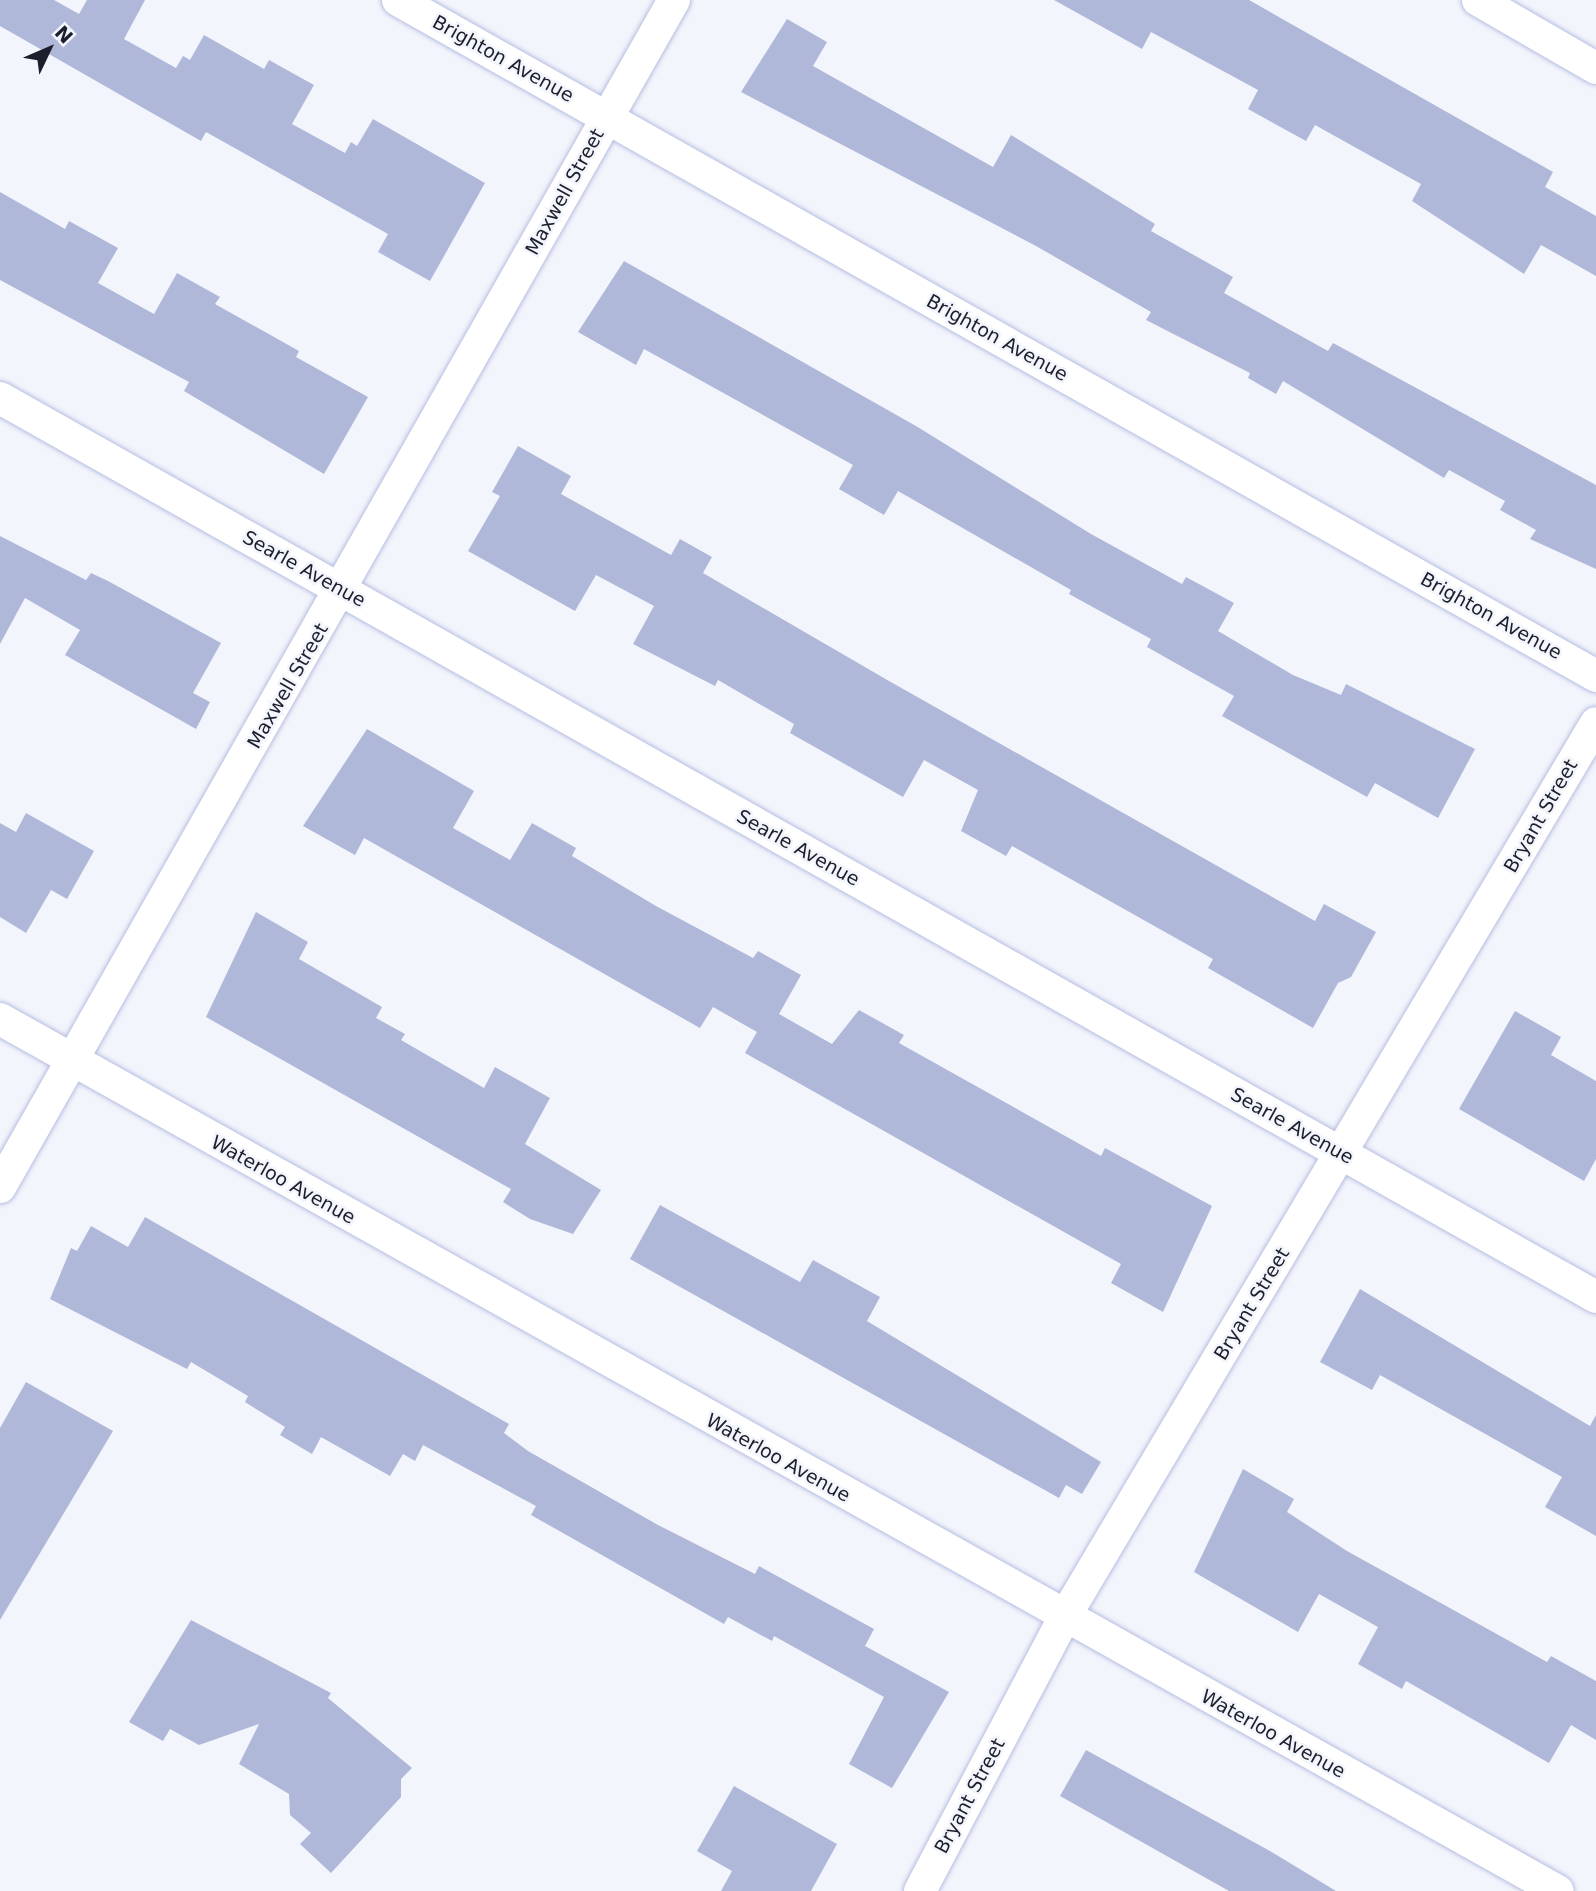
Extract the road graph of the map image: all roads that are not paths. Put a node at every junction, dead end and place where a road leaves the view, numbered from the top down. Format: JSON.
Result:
{"nodes":[{"id":1,"x":398,"y":0,"type":"edge"},
{"id":2,"x":674,"y":0,"type":"edge"},
{"id":3,"x":1478,"y":0,"type":"edge"},
{"id":4,"x":1596,"y":68,"type":"edge"},
{"id":5,"x":607,"y":117,"type":"junction"},
{"id":6,"x":0,"y":398,"type":"edge"},
{"id":7,"x":342,"y":591,"type":"junction"},
{"id":8,"x":1596,"y":676,"type":"edge"},
{"id":9,"x":1596,"y":723,"type":"edge"},
{"id":10,"x":0,"y":1019,"type":"edge"},
{"id":11,"x":72,"y":1061,"type":"junction"},
{"id":12,"x":1342,"y":1154,"type":"junction"},
{"id":13,"x":0,"y":1187,"type":"edge"},
{"id":14,"x":1596,"y":1297,"type":"edge"},
{"id":15,"x":1064,"y":1618,"type":"junction"},
{"id":16,"x":920,"y":1891,"type":"edge"},
{"id":17,"x":1558,"y":1891,"type":"edge"}],
"edges":[{"from":1,"to":5,"type":"street","name":"Brighton Avenue"},
{"from":2,"to":5,"type":"street","name":"Maxwell Street"},
{"from":3,"to":4,"type":"street"},
{"from":5,"to":7,"type":"street","name":"Maxwell Street"},
{"from":5,"to":8,"type":"street","name":"Brighton Avenue"},
{"from":6,"to":7,"type":"street","name":"Searle Avenue"},
{"from":7,"to":11,"type":"street","name":"Maxwell Street"},
{"from":7,"to":12,"type":"street","name":"Searle Avenue"},
{"from":9,"to":12,"type":"street","name":"Bryant Street"},
{"from":10,"to":11,"type":"street","name":"Waterloo Avenue"},
{"from":11,"to":13,"type":"street","name":"Maxwell Street"},
{"from":11,"to":15,"type":"street","name":"Waterloo Avenue"},
{"from":12,"to":14,"type":"street","name":"Searle Avenue"},
{"from":12,"to":15,"type":"street","name":"Bryant Street"},
{"from":15,"to":16,"type":"street","name":"Bryant Street"},
{"from":15,"to":17,"type":"street","name":"Waterloo Avenue"}]}
